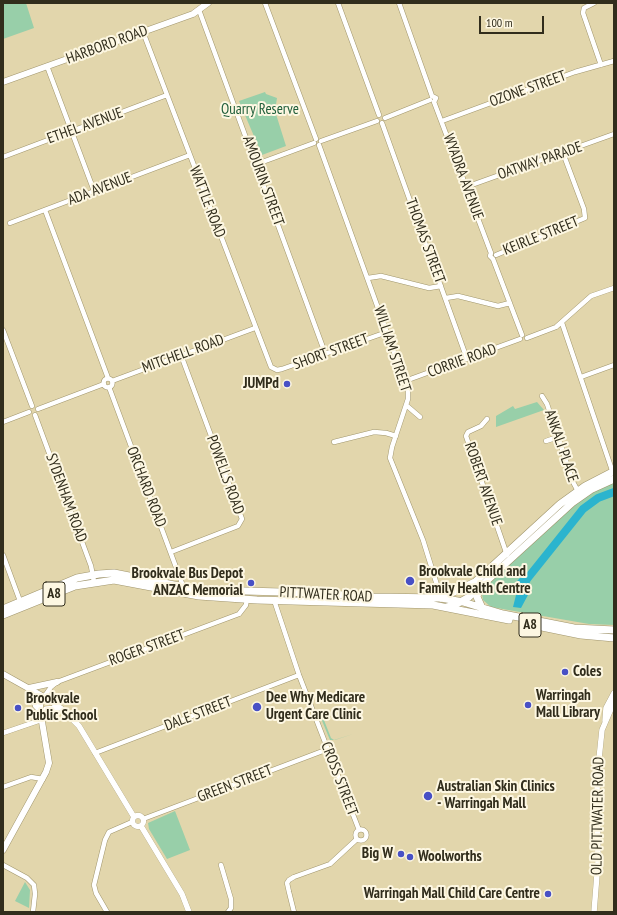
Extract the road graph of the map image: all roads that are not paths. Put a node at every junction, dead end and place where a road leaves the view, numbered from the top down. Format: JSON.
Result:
{"nodes":[{"id":1,"x":265,"y":3,"type":"edge"},
{"id":2,"x":338,"y":3,"type":"edge"},
{"id":3,"x":399,"y":3,"type":"edge"},
{"id":4,"x":594,"y":3,"type":"edge"},
{"id":5,"x":203,"y":6,"type":"edge"},
{"id":6,"x":144,"y":32,"type":"junction"},
{"id":7,"x":614,"y":61,"type":"edge"},
{"id":8,"x":601,"y":65,"type":"junction"},
{"id":9,"x":47,"y":66,"type":"junction"},
{"id":10,"x":3,"y":82,"type":"edge"},
{"id":11,"x":167,"y":95,"type":"junction"},
{"id":12,"x":432,"y":99,"type":"junction"},
{"id":13,"x":379,"y":115,"type":"junction"},
{"id":14,"x":385,"y":118,"type":"junction"},
{"id":15,"x":377,"y":121,"type":"junction"},
{"id":16,"x":442,"y":121,"type":"junction"},
{"id":17,"x":382,"y":123,"type":"junction"},
{"id":18,"x":71,"y":130,"type":"junction"},
{"id":19,"x":614,"y":134,"type":"edge"},
{"id":20,"x":318,"y":142,"type":"junction"},
{"id":21,"x":563,"y":153,"type":"junction"},
{"id":22,"x":190,"y":155,"type":"junction"},
{"id":23,"x":3,"y":157,"type":"edge"},
{"id":24,"x":257,"y":164,"type":"junction"},
{"id":25,"x":466,"y":186,"type":"junction"},
{"id":26,"x":94,"y":191,"type":"junction"},
{"id":27,"x":45,"y":210,"type":"junction"},
{"id":28,"x":10,"y":223,"type":"dead end"},
{"id":29,"x":493,"y":255,"type":"junction"},
{"id":30,"x":368,"y":278,"type":"junction"},
{"id":31,"x":441,"y":286,"type":"junction"},
{"id":32,"x":614,"y":288,"type":"edge"},
{"id":33,"x":446,"y":298,"type":"junction"},
{"id":34,"x":510,"y":304,"type":"junction"},
{"id":35,"x":562,"y":323,"type":"junction"},
{"id":36,"x":255,"y":328,"type":"junction"},
{"id":37,"x":3,"y":330,"type":"edge"},
{"id":38,"x":387,"y":332,"type":"junction"},
{"id":39,"x":523,"y":337,"type":"junction"},
{"id":40,"x":325,"y":353,"type":"junction"},
{"id":41,"x":181,"y":355,"type":"junction"},
{"id":42,"x":467,"y":359,"type":"junction"},
{"id":43,"x":614,"y":365,"type":"edge"},
{"id":44,"x":275,"y":370,"type":"joint"},
{"id":45,"x":581,"y":377,"type":"junction"},
{"id":46,"x":110,"y":380,"type":"junction"},
{"id":47,"x":405,"y":381,"type":"junction"},
{"id":48,"x":104,"y":384,"type":"junction"},
{"id":49,"x":109,"y":387,"type":"junction"},
{"id":50,"x":542,"y":396,"type":"dead end"},
{"id":51,"x":406,"y":405,"type":"junction"},
{"id":52,"x":32,"y":406,"type":"junction"},
{"id":53,"x":38,"y":409,"type":"junction"},
{"id":54,"x":29,"y":412,"type":"junction"},
{"id":55,"x":35,"y":415,"type":"junction"},
{"id":56,"x":420,"y":417,"type":"dead end"},
{"id":57,"x":487,"y":419,"type":"dead end"},
{"id":58,"x":3,"y":422,"type":"edge"},
{"id":59,"x":396,"y":436,"type":"junction"},
{"id":60,"x":558,"y":437,"type":"junction"},
{"id":61,"x":546,"y":441,"type":"dead end"},
{"id":62,"x":334,"y":442,"type":"dead end"},
{"id":63,"x":614,"y":475,"type":"edge"},
{"id":64,"x":579,"y":493,"type":"junction"},
{"id":65,"x":171,"y":552,"type":"junction"},
{"id":66,"x":3,"y":555,"type":"edge"},
{"id":67,"x":508,"y":557,"type":"junction"},
{"id":68,"x":94,"y":578,"type":"junction"},
{"id":69,"x":183,"y":586,"type":"junction"},
{"id":70,"x":479,"y":588,"type":"junction"},
{"id":71,"x":272,"y":592,"type":"junction"},
{"id":72,"x":441,"y":598,"type":"junction"},
{"id":73,"x":246,"y":599,"type":"junction"},
{"id":74,"x":274,"y":600,"type":"junction"},
{"id":75,"x":20,"y":601,"type":"junction"},
{"id":76,"x":463,"y":602,"type":"junction"},
{"id":77,"x":447,"y":607,"type":"junction"},
{"id":78,"x":482,"y":608,"type":"junction"},
{"id":79,"x":3,"y":609,"type":"edge"},
{"id":80,"x":3,"y":615,"type":"edge"},
{"id":81,"x":614,"y":630,"type":"edge"},
{"id":82,"x":614,"y":638,"type":"edge"},
{"id":83,"x":3,"y":674,"type":"edge"},
{"id":84,"x":300,"y":674,"type":"junction"},
{"id":85,"x":57,"y":682,"type":"junction"},
{"id":86,"x":29,"y":688,"type":"junction"},
{"id":87,"x":614,"y":693,"type":"edge"},
{"id":88,"x":44,"y":697,"type":"junction"},
{"id":89,"x":614,"y":702,"type":"edge"},
{"id":90,"x":62,"y":709,"type":"junction"},
{"id":91,"x":40,"y":710,"type":"junction"},
{"id":92,"x":41,"y":720,"type":"junction"},
{"id":93,"x":605,"y":721,"type":"junction"},
{"id":94,"x":3,"y":733,"type":"edge"},
{"id":95,"x":328,"y":749,"type":"junction"},
{"id":96,"x":95,"y":753,"type":"junction"},
{"id":97,"x":43,"y":779,"type":"junction"},
{"id":98,"x":3,"y":787,"type":"edge"},
{"id":99,"x":143,"y":819,"type":"junction"},
{"id":100,"x":133,"y":820,"type":"junction"},
{"id":101,"x":140,"y":826,"type":"junction"},
{"id":102,"x":359,"y":830,"type":"junction"},
{"id":103,"x":357,"y":839,"type":"junction"},
{"id":104,"x":3,"y":850,"type":"edge"},
{"id":105,"x":3,"y":865,"type":"edge"},
{"id":106,"x":221,"y":865,"type":"dead end"},
{"id":107,"x":33,"y":912,"type":"edge"},
{"id":108,"x":107,"y":912,"type":"edge"},
{"id":109,"x":190,"y":912,"type":"edge"},
{"id":110,"x":228,"y":912,"type":"edge"},
{"id":111,"x":294,"y":912,"type":"edge"},
{"id":112,"x":594,"y":912,"type":"edge"}],
"edges":[{"from":1,"to":20,"type":"street","name":"WILLIAM STREET"},
{"from":2,"to":13,"type":"street"},
{"from":3,"to":12,"type":"street","name":"WYADRA AVENUE"},
{"from":4,"to":8,"type":"street"},
{"from":5,"to":6,"type":"main road","name":"HARBORD ROAD"},
{"from":5,"to":24,"type":"street","name":"AMOURIN STREET"},
{"from":6,"to":9,"type":"main road","name":"HARBORD ROAD"},
{"from":6,"to":11,"type":"street","name":"WATTLE ROAD"},
{"from":7,"to":8,"type":"street","name":"OZONE STREET"},
{"from":8,"to":16,"type":"street","name":"OZONE STREET"},
{"from":9,"to":10,"type":"main road","name":"HARBORD ROAD"},
{"from":9,"to":18,"type":"street"},
{"from":11,"to":18,"type":"street","name":"ETHEL AVENUE"},
{"from":11,"to":22,"type":"street","name":"WATTLE ROAD"},
{"from":12,"to":14,"type":"street"},
{"from":12,"to":16,"type":"street","name":"WYADRA AVENUE"},
{"from":13,"to":14,"type":"street"},
{"from":13,"to":15,"type":"street"},
{"from":14,"to":17,"type":"street"},
{"from":15,"to":17,"type":"street"},
{"from":15,"to":20,"type":"street"},
{"from":16,"to":25,"type":"street","name":"WYADRA AVENUE"},
{"from":17,"to":31,"type":"street","name":"THOMAS STREET"},
{"from":18,"to":23,"type":"street","name":"ETHEL AVENUE"},
{"from":18,"to":26,"type":"street"},
{"from":19,"to":21,"type":"street","name":"OATWAY PARADE"},
{"from":20,"to":24,"type":"street"},
{"from":20,"to":30,"type":"street","name":"WILLIAM STREET"},
{"from":21,"to":25,"type":"street","name":"OATWAY PARADE"},
{"from":21,"to":29,"type":"street","name":"KEIRLE STREET"},
{"from":22,"to":26,"type":"street","name":"ADA AVENUE"},
{"from":22,"to":36,"type":"street","name":"WATTLE ROAD"},
{"from":24,"to":40,"type":"street","name":"AMOURIN STREET"},
{"from":25,"to":29,"type":"street","name":"WYADRA AVENUE"},
{"from":26,"to":27,"type":"street","name":"ADA AVENUE"},
{"from":27,"to":28,"type":"street","name":"ADA AVENUE"},
{"from":27,"to":46,"type":"street"},
{"from":29,"to":34,"type":"street","name":"WYADRA AVENUE"},
{"from":30,"to":31,"type":"street"},
{"from":30,"to":38,"type":"street","name":"WILLIAM STREET"},
{"from":31,"to":33,"type":"street","name":"THOMAS STREET"},
{"from":32,"to":35,"type":"street","name":"CORRIE ROAD"},
{"from":33,"to":34,"type":"street"},
{"from":33,"to":42,"type":"street","name":"THOMAS STREET"},
{"from":34,"to":39,"type":"street","name":"WYADRA AVENUE"},
{"from":35,"to":39,"type":"street","name":"CORRIE ROAD"},
{"from":35,"to":45,"type":"street"},
{"from":36,"to":41,"type":"street","name":"MITCHELL ROAD"},
{"from":36,"to":44,"type":"street","name":"WATTLE ROAD"},
{"from":37,"to":52,"type":"street"},
{"from":38,"to":40,"type":"street","name":"SHORT STREET"},
{"from":38,"to":47,"type":"street","name":"WILLIAM STREET"},
{"from":39,"to":42,"type":"street","name":"CORRIE ROAD"},
{"from":40,"to":44,"type":"street","name":"SHORT STREET"},
{"from":41,"to":46,"type":"street","name":"MITCHELL ROAD"},
{"from":41,"to":65,"type":"street","name":"POWELLS ROAD"},
{"from":42,"to":47,"type":"street","name":"CORRIE ROAD"},
{"from":43,"to":45,"type":"street"},
{"from":45,"to":63,"type":"street"},
{"from":46,"to":48,"type":"street"},
{"from":46,"to":49,"type":"street"},
{"from":47,"to":51,"type":"street","name":"WILLIAM STREET"},
{"from":48,"to":49,"type":"street"},
{"from":48,"to":53,"type":"street"},
{"from":49,"to":65,"type":"street","name":"ORCHARD ROAD"},
{"from":50,"to":60,"type":"street","name":"ANKALI PLACE"},
{"from":51,"to":56,"type":"street"},
{"from":51,"to":59,"type":"street","name":"WILLIAM STREET"},
{"from":52,"to":53,"type":"street"},
{"from":52,"to":54,"type":"street"},
{"from":53,"to":55,"type":"street"},
{"from":54,"to":55,"type":"street"},
{"from":54,"to":58,"type":"street"},
{"from":55,"to":68,"type":"street","name":"SYDENHAM ROAD"},
{"from":57,"to":67,"type":"street","name":"ROBERT AVENUE"},
{"from":59,"to":62,"type":"street"},
{"from":59,"to":72,"type":"street","name":"WILLIAM STREET"},
{"from":60,"to":61,"type":"street"},
{"from":60,"to":64,"type":"street","name":"ANKALI PLACE"},
{"from":63,"to":64,"type":"main road","name":"PITTWATER ROAD"},
{"from":64,"to":67,"type":"main road","name":"PITTWATER ROAD"},
{"from":65,"to":69,"type":"street","name":"ORCHARD ROAD"},
{"from":66,"to":75,"type":"street"},
{"from":67,"to":70,"type":"main road","name":"PITTWATER ROAD"},
{"from":67,"to":72,"type":"main road","name":"PITTWATER ROAD"},
{"from":68,"to":69,"type":"main road","name":"PITTWATER ROAD","number":"A8"},
{"from":68,"to":73,"type":"main road","name":"PITTWATER ROAD","number":"A8"},
{"from":68,"to":75,"type":"main road","name":"PITTWATER ROAD","number":"A8"},
{"from":68,"to":80,"type":"main road","name":"PITTWATER ROAD","number":"A8"},
{"from":69,"to":71,"type":"main road","name":"PITTWATER ROAD","number":"A8"},
{"from":70,"to":76,"type":"main road","name":"PITTWATER ROAD"},
{"from":70,"to":78,"type":"main road"},
{"from":71,"to":72,"type":"main road","name":"PITTWATER ROAD","number":"A8"},
{"from":71,"to":74,"type":"main road","name":"CROSS STREET"},
{"from":72,"to":76,"type":"main road","number":"A8"},
{"from":73,"to":74,"type":"main road","name":"PITTWATER ROAD","number":"A8"},
{"from":73,"to":85,"type":"street","name":"ROGER STREET"},
{"from":74,"to":77,"type":"main road","name":"PITTWATER ROAD","number":"A8"},
{"from":74,"to":84,"type":"street","name":"CROSS STREET"},
{"from":75,"to":79,"type":"main road","name":"PITTWATER ROAD","number":"A8"},
{"from":76,"to":77,"type":"main road"},
{"from":76,"to":78,"type":"main road","number":"A8"},
{"from":77,"to":82,"type":"main road","number":"A8"},
{"from":78,"to":81,"type":"main road","number":"A8"},
{"from":83,"to":86,"type":"main road"},
{"from":84,"to":95,"type":"street","name":"CROSS STREET"},
{"from":84,"to":96,"type":"street","name":"DALE STREET"},
{"from":85,"to":86,"type":"main road"},
{"from":85,"to":88,"type":"street","name":"ROGER STREET"},
{"from":86,"to":88,"type":"main road"},
{"from":86,"to":91,"type":"main road"},
{"from":87,"to":93,"type":"street","name":"OLD PITTWATER ROAD"},
{"from":88,"to":90,"type":"street"},
{"from":88,"to":91,"type":"main road"},
{"from":89,"to":93,"type":"street","name":"OLD PITTWATER ROAD"},
{"from":90,"to":92,"type":"street"},
{"from":90,"to":96,"type":"street"},
{"from":91,"to":92,"type":"main road"},
{"from":92,"to":94,"type":"street"},
{"from":92,"to":97,"type":"main road"},
{"from":93,"to":112,"type":"street","name":"OLD PITTWATER ROAD"},
{"from":95,"to":99,"type":"street","name":"GREEN STREET"},
{"from":95,"to":102,"type":"street","name":"CROSS STREET"},
{"from":96,"to":100,"type":"street"},
{"from":97,"to":98,"type":"street"},
{"from":97,"to":104,"type":"main road"},
{"from":99,"to":100,"type":"street"},
{"from":99,"to":101,"type":"street"},
{"from":100,"to":101,"type":"street"},
{"from":100,"to":108,"type":"street"},
{"from":101,"to":109,"type":"street"},
{"from":102,"to":103,"type":"street"},
{"from":102,"to":103,"type":"street"},
{"from":103,"to":111,"type":"street"},
{"from":105,"to":107,"type":"street"},
{"from":106,"to":110,"type":"street"}]}
